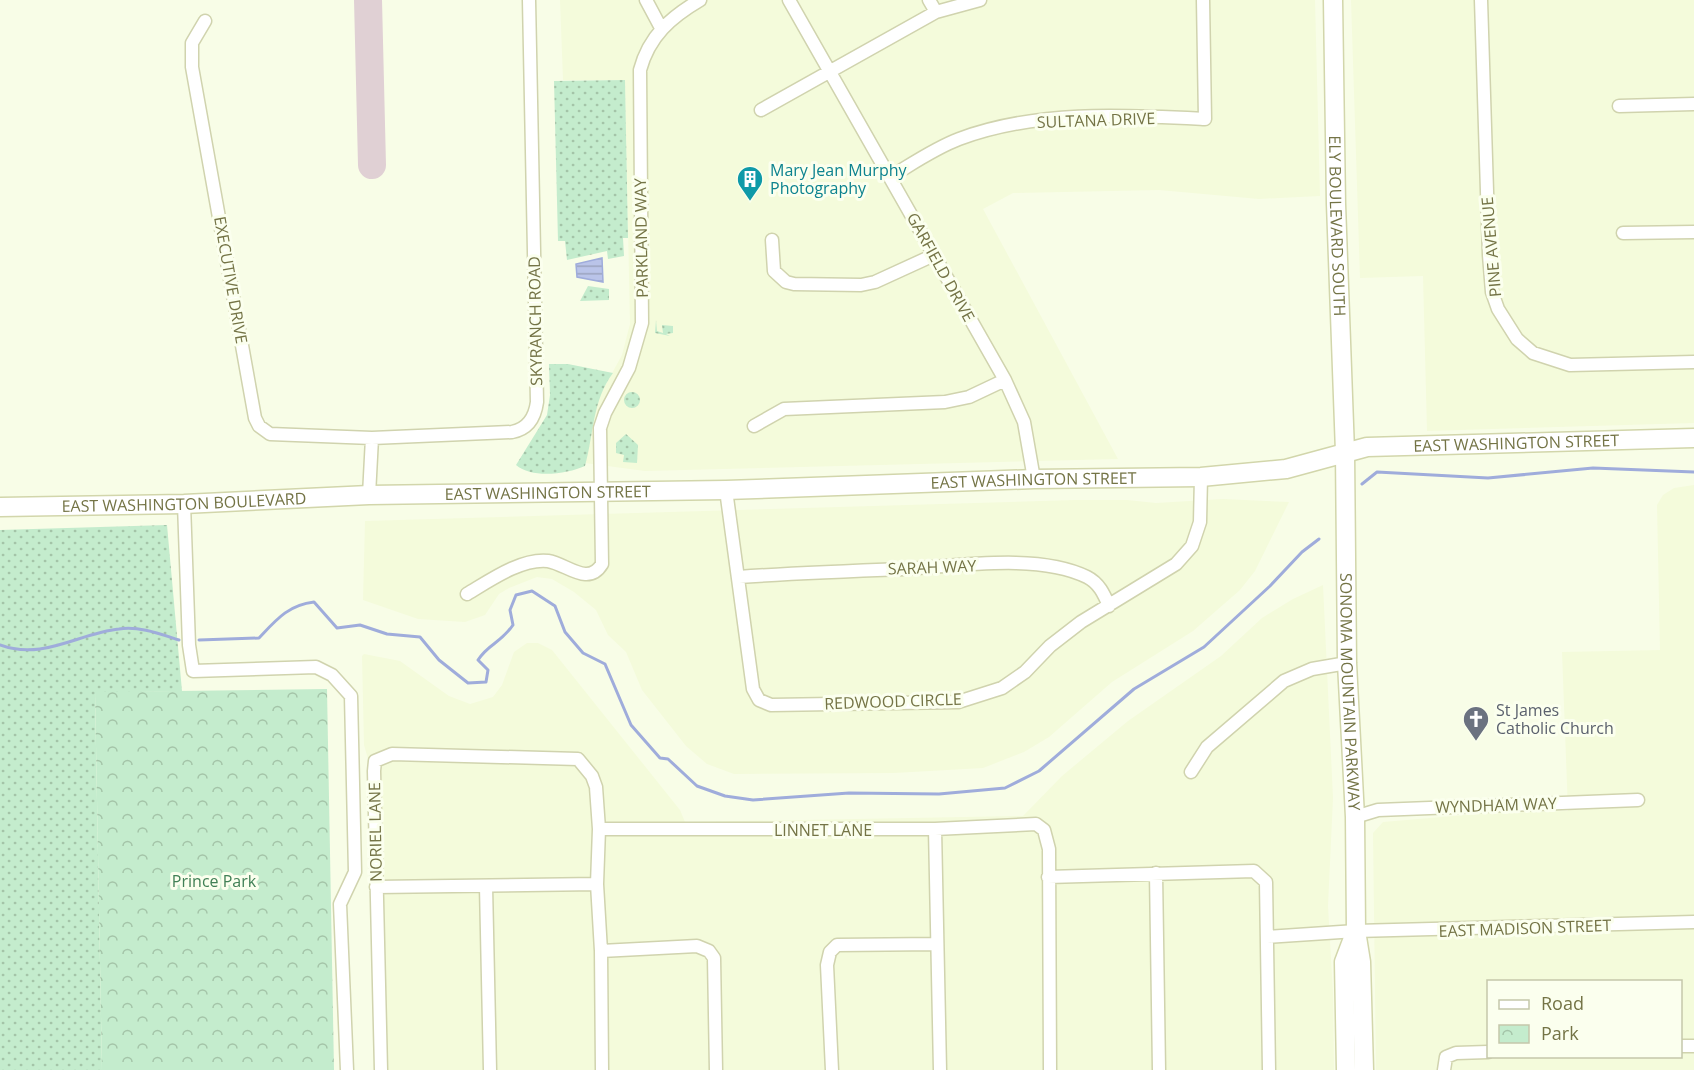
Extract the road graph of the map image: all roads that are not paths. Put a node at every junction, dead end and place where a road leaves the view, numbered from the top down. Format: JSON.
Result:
{"nodes":[{"id":1,"x":529,"y":0,"type":"edge"},
{"id":2,"x":646,"y":0,"type":"edge"},
{"id":3,"x":700,"y":0,"type":"edge"},
{"id":4,"x":789,"y":0,"type":"edge"},
{"id":5,"x":929,"y":0,"type":"edge"},
{"id":6,"x":980,"y":0,"type":"edge"},
{"id":7,"x":1203,"y":0,"type":"edge"},
{"id":8,"x":1334,"y":0,"type":"edge"},
{"id":9,"x":1481,"y":0,"type":"edge"},
{"id":10,"x":936,"y":12,"type":"junction"},
{"id":11,"x":205,"y":21,"type":"dead end"},
{"id":12,"x":661,"y":28,"type":"junction"},
{"id":13,"x":829,"y":71,"type":"junction"},
{"id":14,"x":1694,"y":104,"type":"edge"},
{"id":15,"x":1619,"y":106,"type":"dead end"},
{"id":16,"x":761,"y":110,"type":"dead end"},
{"id":17,"x":890,"y":177,"type":"junction"},
{"id":18,"x":1694,"y":232,"type":"edge"},
{"id":19,"x":1623,"y":233,"type":"dead end"},
{"id":20,"x":772,"y":240,"type":"dead end"},
{"id":21,"x":934,"y":255,"type":"junction"},
{"id":22,"x":1694,"y":362,"type":"edge"},
{"id":23,"x":1005,"y":380,"type":"junction"},
{"id":24,"x":754,"y":426,"type":"dead end"},
{"id":25,"x":372,"y":438,"type":"junction"},
{"id":26,"x":1694,"y":438,"type":"edge"},
{"id":27,"x":1345,"y":452,"type":"junction"},
{"id":28,"x":1201,"y":477,"type":"junction"},
{"id":29,"x":1034,"y":479,"type":"junction"},
{"id":30,"x":726,"y":490,"type":"junction"},
{"id":31,"x":601,"y":493,"type":"junction"},
{"id":32,"x":369,"y":495,"type":"junction"},
{"id":33,"x":184,"y":504,"type":"junction"},
{"id":34,"x":0,"y":507,"type":"edge"},
{"id":35,"x":740,"y":577,"type":"junction"},
{"id":36,"x":466,"y":594,"type":"dead end"},
{"id":37,"x":1109,"y":606,"type":"junction"},
{"id":38,"x":1347,"y":663,"type":"junction"},
{"id":39,"x":1191,"y":772,"type":"dead end"},
{"id":40,"x":1638,"y":800,"type":"dead end"},
{"id":41,"x":1355,"y":817,"type":"junction"},
{"id":42,"x":599,"y":830,"type":"junction"},
{"id":43,"x":935,"y":830,"type":"junction"},
{"id":44,"x":1156,"y":873,"type":"junction"},
{"id":45,"x":1048,"y":877,"type":"junction"},
{"id":46,"x":597,"y":885,"type":"junction"},
{"id":47,"x":486,"y":886,"type":"junction"},
{"id":48,"x":376,"y":887,"type":"junction"},
{"id":49,"x":1694,"y":922,"type":"edge"},
{"id":50,"x":1356,"y":932,"type":"junction"},
{"id":51,"x":1267,"y":937,"type":"junction"},
{"id":52,"x":937,"y":944,"type":"junction"},
{"id":53,"x":601,"y":951,"type":"junction"},
{"id":54,"x":1487,"y":1052,"type":"edge"},
{"id":55,"x":1445,"y":1064,"type":"edge"},
{"id":56,"x":347,"y":1070,"type":"edge"},
{"id":57,"x":381,"y":1070,"type":"edge"},
{"id":58,"x":490,"y":1070,"type":"edge"},
{"id":59,"x":602,"y":1070,"type":"edge"},
{"id":60,"x":716,"y":1070,"type":"edge"},
{"id":61,"x":832,"y":1070,"type":"edge"},
{"id":62,"x":940,"y":1070,"type":"edge"},
{"id":63,"x":1050,"y":1070,"type":"edge"},
{"id":64,"x":1159,"y":1070,"type":"edge"},
{"id":65,"x":1269,"y":1070,"type":"edge"},
{"id":66,"x":1346,"y":1070,"type":"edge"},
{"id":67,"x":1364,"y":1070,"type":"edge"}],
"edges":[{"from":1,"to":25,"type":"street","name":"SKYRANCH ROAD"},
{"from":2,"to":12,"type":"street"},
{"from":3,"to":12,"type":"street","name":"PARKLAND WAY"},
{"from":4,"to":13,"type":"street","name":"GARFIELD DRIVE"},
{"from":5,"to":10,"type":"street"},
{"from":6,"to":10,"type":"street"},
{"from":7,"to":17,"type":"street","name":"SULTANA DRIVE"},
{"from":8,"to":27,"type":"main road","name":"ELY BOULEVARD SOUTH"},
{"from":9,"to":22,"type":"street","name":"PINE AVENUE"},
{"from":10,"to":13,"type":"street"},
{"from":11,"to":25,"type":"street","name":"EXECUTIVE DRIVE"},
{"from":12,"to":31,"type":"street","name":"PARKLAND WAY"},
{"from":13,"to":16,"type":"street"},
{"from":13,"to":17,"type":"street","name":"GARFIELD DRIVE"},
{"from":14,"to":15,"type":"street"},
{"from":17,"to":21,"type":"street","name":"GARFIELD DRIVE"},
{"from":18,"to":19,"type":"street"},
{"from":20,"to":21,"type":"street"},
{"from":21,"to":23,"type":"street","name":"GARFIELD DRIVE"},
{"from":23,"to":24,"type":"street"},
{"from":23,"to":29,"type":"street","name":"GARFIELD DRIVE"},
{"from":25,"to":32,"type":"street"},
{"from":26,"to":27,"type":"main road","name":"EAST WASHINGTON STREET"},
{"from":27,"to":28,"type":"main road","name":"EAST WASHINGTON STREET"},
{"from":27,"to":38,"type":"main road","name":"SONOMA MOUNTAIN PARKWAY"},
{"from":28,"to":29,"type":"main road","name":"EAST WASHINGTON STREET"},
{"from":28,"to":37,"type":"street","name":"REDWOOD CIRCLE"},
{"from":29,"to":30,"type":"main road","name":"EAST WASHINGTON STREET"},
{"from":30,"to":31,"type":"main road","name":"EAST WASHINGTON STREET"},
{"from":30,"to":35,"type":"street","name":"REDWOOD CIRCLE"},
{"from":31,"to":32,"type":"main road","name":"EAST WASHINGTON STREET"},
{"from":31,"to":36,"type":"street","name":"PARKLAND WAY"},
{"from":32,"to":33,"type":"main road","name":"EAST WASHINGTON BOULEVARD"},
{"from":33,"to":34,"type":"main road","name":"EAST WASHINGTON BOULEVARD"},
{"from":33,"to":56,"type":"street"},
{"from":35,"to":37,"type":"street","name":"SARAH WAY"},
{"from":35,"to":37,"type":"street","name":"REDWOOD CIRCLE"},
{"from":38,"to":39,"type":"street"},
{"from":38,"to":41,"type":"main road","name":"SONOMA MOUNTAIN PARKWAY"},
{"from":40,"to":41,"type":"street","name":"WYNDHAM WAY"},
{"from":41,"to":50,"type":"main road","name":"SONOMA MOUNTAIN PARKWAY"},
{"from":42,"to":43,"type":"street","name":"LINNET LANE"},
{"from":42,"to":46,"type":"street"},
{"from":42,"to":48,"type":"street","name":"NORIEL LANE"},
{"from":43,"to":45,"type":"street","name":"LINNET LANE"},
{"from":43,"to":52,"type":"street"},
{"from":44,"to":45,"type":"street"},
{"from":44,"to":51,"type":"street"},
{"from":44,"to":64,"type":"street"},
{"from":45,"to":63,"type":"street"},
{"from":46,"to":47,"type":"street"},
{"from":46,"to":53,"type":"street"},
{"from":47,"to":48,"type":"street"},
{"from":47,"to":58,"type":"street"},
{"from":48,"to":57,"type":"street","name":"NORIEL LANE"},
{"from":49,"to":50,"type":"street","name":"EAST MADISON STREET"},
{"from":50,"to":51,"type":"street"},
{"from":50,"to":66,"type":"main road","name":"SONOMA MOUNTAIN PARKWAY"},
{"from":50,"to":67,"type":"main road","name":"SONOMA MOUNTAIN PARKWAY"},
{"from":51,"to":65,"type":"street"},
{"from":52,"to":61,"type":"street"},
{"from":52,"to":62,"type":"street"},
{"from":53,"to":59,"type":"street"},
{"from":53,"to":60,"type":"street"},
{"from":54,"to":55,"type":"street"}]}
